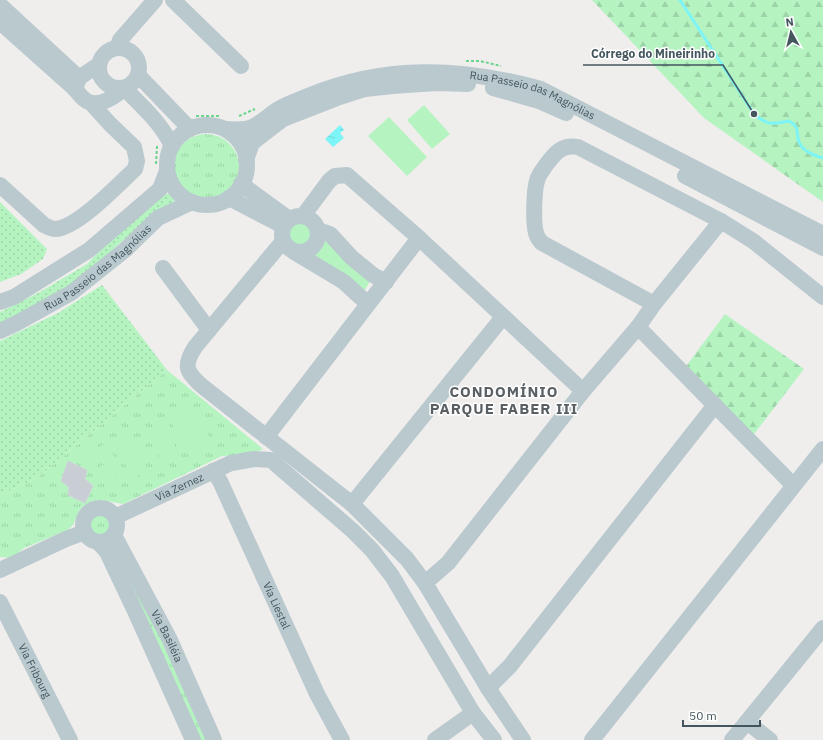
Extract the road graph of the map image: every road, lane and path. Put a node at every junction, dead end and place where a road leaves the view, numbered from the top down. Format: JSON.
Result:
{"nodes":[{"id":1,"x":156,"y":0,"type":"edge"},
{"id":2,"x":173,"y":0,"type":"edge"},
{"id":3,"x":0,"y":5,"type":"edge"},
{"id":4,"x":0,"y":22,"type":"edge"},
{"id":5,"x":117,"y":48,"type":"junction"},
{"id":6,"x":464,"y":60,"type":"dead end"},
{"id":7,"x":98,"y":65,"type":"junction"},
{"id":8,"x":241,"y":66,"type":"dead end"},
{"id":9,"x":507,"y":67,"type":"dead end"},
{"id":10,"x":138,"y":75,"type":"junction"},
{"id":11,"x":77,"y":83,"type":"junction"},
{"id":12,"x":124,"y":88,"type":"junction"},
{"id":13,"x":164,"y":101,"type":"junction"},
{"id":14,"x":91,"y":103,"type":"junction"},
{"id":15,"x":255,"y":109,"type":"dead end"},
{"id":16,"x":191,"y":112,"type":"dead end"},
{"id":17,"x":150,"y":114,"type":"junction"},
{"id":18,"x":228,"y":122,"type":"junction"},
{"id":19,"x":190,"y":128,"type":"junction"},
{"id":20,"x":157,"y":142,"type":"dead end"},
{"id":21,"x":172,"y":146,"type":"junction"},
{"id":22,"x":246,"y":160,"type":"junction"},
{"id":23,"x":162,"y":169,"type":"junction"},
{"id":24,"x":242,"y":184,"type":"junction"},
{"id":25,"x":0,"y":185,"type":"edge"},
{"id":26,"x":229,"y":198,"type":"junction"},
{"id":27,"x":192,"y":202,"type":"junction"},
{"id":28,"x":721,"y":221,"type":"junction"},
{"id":29,"x":289,"y":226,"type":"junction"},
{"id":30,"x":318,"y":230,"type":"junction"},
{"id":31,"x":823,"y":234,"type":"edge"},
{"id":32,"x":419,"y":238,"type":"junction"},
{"id":33,"x":823,"y":248,"type":"edge"},
{"id":34,"x":294,"y":252,"type":"junction"},
{"id":35,"x":163,"y":268,"type":"dead end"},
{"id":36,"x":386,"y":282,"type":"junction"},
{"id":37,"x":823,"y":297,"type":"edge"},
{"id":38,"x":0,"y":302,"type":"edge"},
{"id":39,"x":368,"y":304,"type":"junction"},
{"id":40,"x":654,"y":304,"type":"junction"},
{"id":41,"x":503,"y":317,"type":"junction"},
{"id":42,"x":638,"y":327,"type":"junction"},
{"id":43,"x":209,"y":330,"type":"junction"},
{"id":44,"x":0,"y":331,"type":"edge"},
{"id":45,"x":583,"y":391,"type":"junction"},
{"id":46,"x":715,"y":405,"type":"junction"},
{"id":47,"x":266,"y":437,"type":"junction"},
{"id":48,"x":823,"y":448,"type":"edge"},
{"id":49,"x":213,"y":471,"type":"junction"},
{"id":50,"x":793,"y":485,"type":"junction"},
{"id":51,"x":352,"y":504,"type":"junction"},
{"id":52,"x":116,"y":517,"type":"junction"},
{"id":53,"x":85,"y":532,"type":"junction"},
{"id":54,"x":114,"y":535,"type":"junction"},
{"id":55,"x":98,"y":542,"type":"junction"},
{"id":56,"x":0,"y":570,"type":"edge"},
{"id":57,"x":425,"y":583,"type":"junction"},
{"id":58,"x":0,"y":602,"type":"edge"},
{"id":59,"x":823,"y":628,"type":"edge"},
{"id":60,"x":488,"y":688,"type":"junction"},
{"id":61,"x":473,"y":713,"type":"junction"},
{"id":62,"x":747,"y":722,"type":"junction"},
{"id":63,"x":70,"y":740,"type":"edge"},
{"id":64,"x":192,"y":740,"type":"edge"},
{"id":65,"x":214,"y":740,"type":"edge"},
{"id":66,"x":342,"y":740,"type":"edge"},
{"id":67,"x":435,"y":740,"type":"edge"},
{"id":68,"x":494,"y":740,"type":"edge"},
{"id":69,"x":523,"y":740,"type":"edge"},
{"id":70,"x":592,"y":740,"type":"edge"},
{"id":71,"x":732,"y":740,"type":"edge"},
{"id":72,"x":770,"y":740,"type":"edge"}],
"edges":[{"from":1,"to":5,"type":"street"},
{"from":2,"to":8,"type":"street"},
{"from":3,"to":11,"type":"street"},
{"from":4,"to":11,"type":"street"},
{"from":5,"to":7,"type":"street"},
{"from":5,"to":10,"type":"street"},
{"from":6,"to":9,"type":"path"},
{"from":7,"to":11,"type":"street"},
{"from":7,"to":12,"type":"street"},
{"from":10,"to":12,"type":"street"},
{"from":10,"to":13,"type":"street"},
{"from":11,"to":14,"type":"street"},
{"from":12,"to":14,"type":"street"},
{"from":12,"to":17,"type":"street"},
{"from":13,"to":17,"type":"street"},
{"from":13,"to":19,"type":"street"},
{"from":14,"to":25,"type":"street"},
{"from":15,"to":18,"type":"path"},
{"from":16,"to":18,"type":"path"},
{"from":17,"to":21,"type":"street"},
{"from":18,"to":19,"type":"street","name":"Rua Passeio das Magnólias"},
{"from":18,"to":22,"type":"street","name":"Rua Passeio das Magnólias"},
{"from":18,"to":31,"type":"street","name":"Rua Passeio das Magnólias"},
{"from":19,"to":21,"type":"street","name":"Rua Passeio das Magnólias"},
{"from":20,"to":23,"type":"path"},
{"from":21,"to":23,"type":"street","name":"Rua Passeio das Magnólias"},
{"from":22,"to":24,"type":"street","name":"Rua Passeio das Magnólias"},
{"from":22,"to":33,"type":"street","name":"Rua Passeio das Magnólias"},
{"from":23,"to":27,"type":"street"},
{"from":23,"to":38,"type":"street","name":"Rua Passeio das Magnólias"},
{"from":24,"to":26,"type":"street"},
{"from":24,"to":29,"type":"street"},
{"from":26,"to":27,"type":"street"},
{"from":26,"to":29,"type":"street"},
{"from":27,"to":44,"type":"street","name":"Rua Passeio das Magnólias"},
{"from":28,"to":37,"type":"street"},
{"from":28,"to":40,"type":"street"},
{"from":28,"to":40,"type":"street"},
{"from":29,"to":30,"type":"street"},
{"from":29,"to":32,"type":"street"},
{"from":29,"to":34,"type":"street"},
{"from":29,"to":43,"type":"street"},
{"from":30,"to":34,"type":"street"},
{"from":30,"to":36,"type":"street"},
{"from":32,"to":36,"type":"street"},
{"from":32,"to":41,"type":"street"},
{"from":34,"to":39,"type":"street"},
{"from":35,"to":43,"type":"street"},
{"from":36,"to":39,"type":"street"},
{"from":39,"to":47,"type":"street"},
{"from":40,"to":42,"type":"street"},
{"from":41,"to":45,"type":"street"},
{"from":41,"to":51,"type":"street"},
{"from":42,"to":45,"type":"street"},
{"from":42,"to":46,"type":"street"},
{"from":43,"to":47,"type":"street"},
{"from":45,"to":57,"type":"street"},
{"from":46,"to":50,"type":"street"},
{"from":46,"to":60,"type":"street"},
{"from":47,"to":51,"type":"street"},
{"from":48,"to":50,"type":"street"},
{"from":49,"to":52,"type":"street","name":"Via Zernez"},
{"from":49,"to":61,"type":"street","name":"Via Zernez"},
{"from":49,"to":66,"type":"street","name":"Via Liestal"},
{"from":50,"to":70,"type":"street"},
{"from":51,"to":57,"type":"street"},
{"from":52,"to":53,"type":"street"},
{"from":52,"to":54,"type":"street"},
{"from":53,"to":55,"type":"street"},
{"from":53,"to":56,"type":"street"},
{"from":54,"to":55,"type":"street"},
{"from":54,"to":65,"type":"street","name":"Via Basiléia"},
{"from":55,"to":64,"type":"street","name":"Via Basiléia"},
{"from":57,"to":60,"type":"street"},
{"from":58,"to":63,"type":"street","name":"Via Fribourg"},
{"from":59,"to":62,"type":"street"},
{"from":60,"to":69,"type":"street"},
{"from":61,"to":67,"type":"street"},
{"from":61,"to":68,"type":"street","name":"Via Zernez"},
{"from":62,"to":71,"type":"street"},
{"from":62,"to":72,"type":"street"}]}
